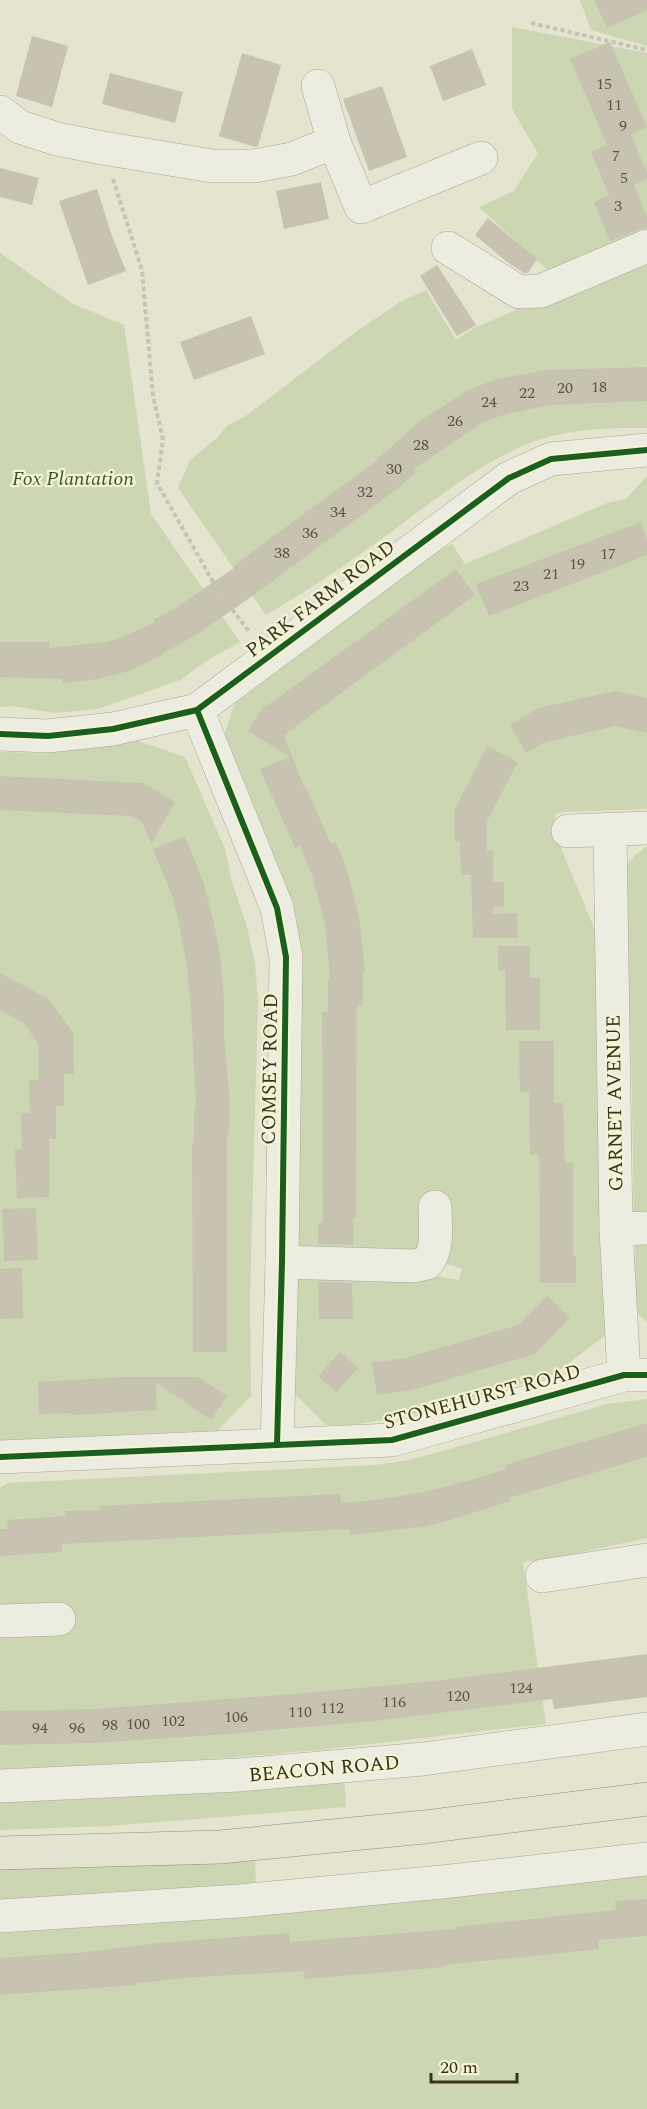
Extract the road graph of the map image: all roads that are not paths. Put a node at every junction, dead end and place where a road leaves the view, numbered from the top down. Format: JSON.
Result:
{"nodes":[{"id":1,"x":318,"y":86,"type":"dead end"},
{"id":2,"x":0,"y":112,"type":"edge"},
{"id":3,"x":334,"y":142,"type":"junction"},
{"id":4,"x":481,"y":158,"type":"dead end"},
{"id":5,"x":647,"y":246,"type":"edge"},
{"id":6,"x":448,"y":248,"type":"dead end"},
{"id":7,"x":647,"y":450,"type":"edge"},
{"id":8,"x":197,"y":710,"type":"junction"},
{"id":9,"x":0,"y":735,"type":"edge"},
{"id":10,"x":647,"y":828,"type":"edge"},
{"id":11,"x":610,"y":830,"type":"junction"},
{"id":12,"x":568,"y":831,"type":"dead end"},
{"id":13,"x":435,"y":1207,"type":"dead end"},
{"id":14,"x":632,"y":1228,"type":"edge"},
{"id":15,"x":282,"y":1262,"type":"junction"},
{"id":16,"x":635,"y":1375,"type":"edge"},
{"id":17,"x":277,"y":1445,"type":"junction"},
{"id":18,"x":0,"y":1457,"type":"edge"},
{"id":19,"x":647,"y":1560,"type":"edge"},
{"id":20,"x":542,"y":1576,"type":"dead end"},
{"id":21,"x":58,"y":1619,"type":"dead end"},
{"id":22,"x":0,"y":1621,"type":"edge"},
{"id":23,"x":647,"y":1729,"type":"edge"},
{"id":24,"x":0,"y":1786,"type":"edge"},
{"id":25,"x":647,"y":1799,"type":"edge"},
{"id":26,"x":0,"y":1853,"type":"edge"},
{"id":27,"x":647,"y":1859,"type":"edge"},
{"id":28,"x":0,"y":1916,"type":"edge"}],
"edges":[{"from":1,"to":3,"type":"street"},
{"from":2,"to":3,"type":"street"},
{"from":3,"to":4,"type":"street"},
{"from":5,"to":6,"type":"street"},
{"from":7,"to":8,"type":"street","name":"PARK FARM ROAD"},
{"from":8,"to":9,"type":"street","name":"PARK FARM ROAD"},
{"from":8,"to":15,"type":"street","name":"COMSEY ROAD"},
{"from":10,"to":11,"type":"street"},
{"from":11,"to":12,"type":"street"},
{"from":11,"to":14,"type":"street","name":"GARNET AVENUE"},
{"from":13,"to":15,"type":"street"},
{"from":14,"to":16,"type":"street","name":"GARNET AVENUE"},
{"from":15,"to":17,"type":"street","name":"COMSEY ROAD"},
{"from":16,"to":17,"type":"street","name":"STONEHURST ROAD"},
{"from":17,"to":18,"type":"street","name":"STONEHURST ROAD"},
{"from":19,"to":20,"type":"street"},
{"from":21,"to":22,"type":"street"},
{"from":23,"to":24,"type":"street","name":"BEACON ROAD"},
{"from":25,"to":26,"type":"main road"},
{"from":27,"to":28,"type":"street"}]}
